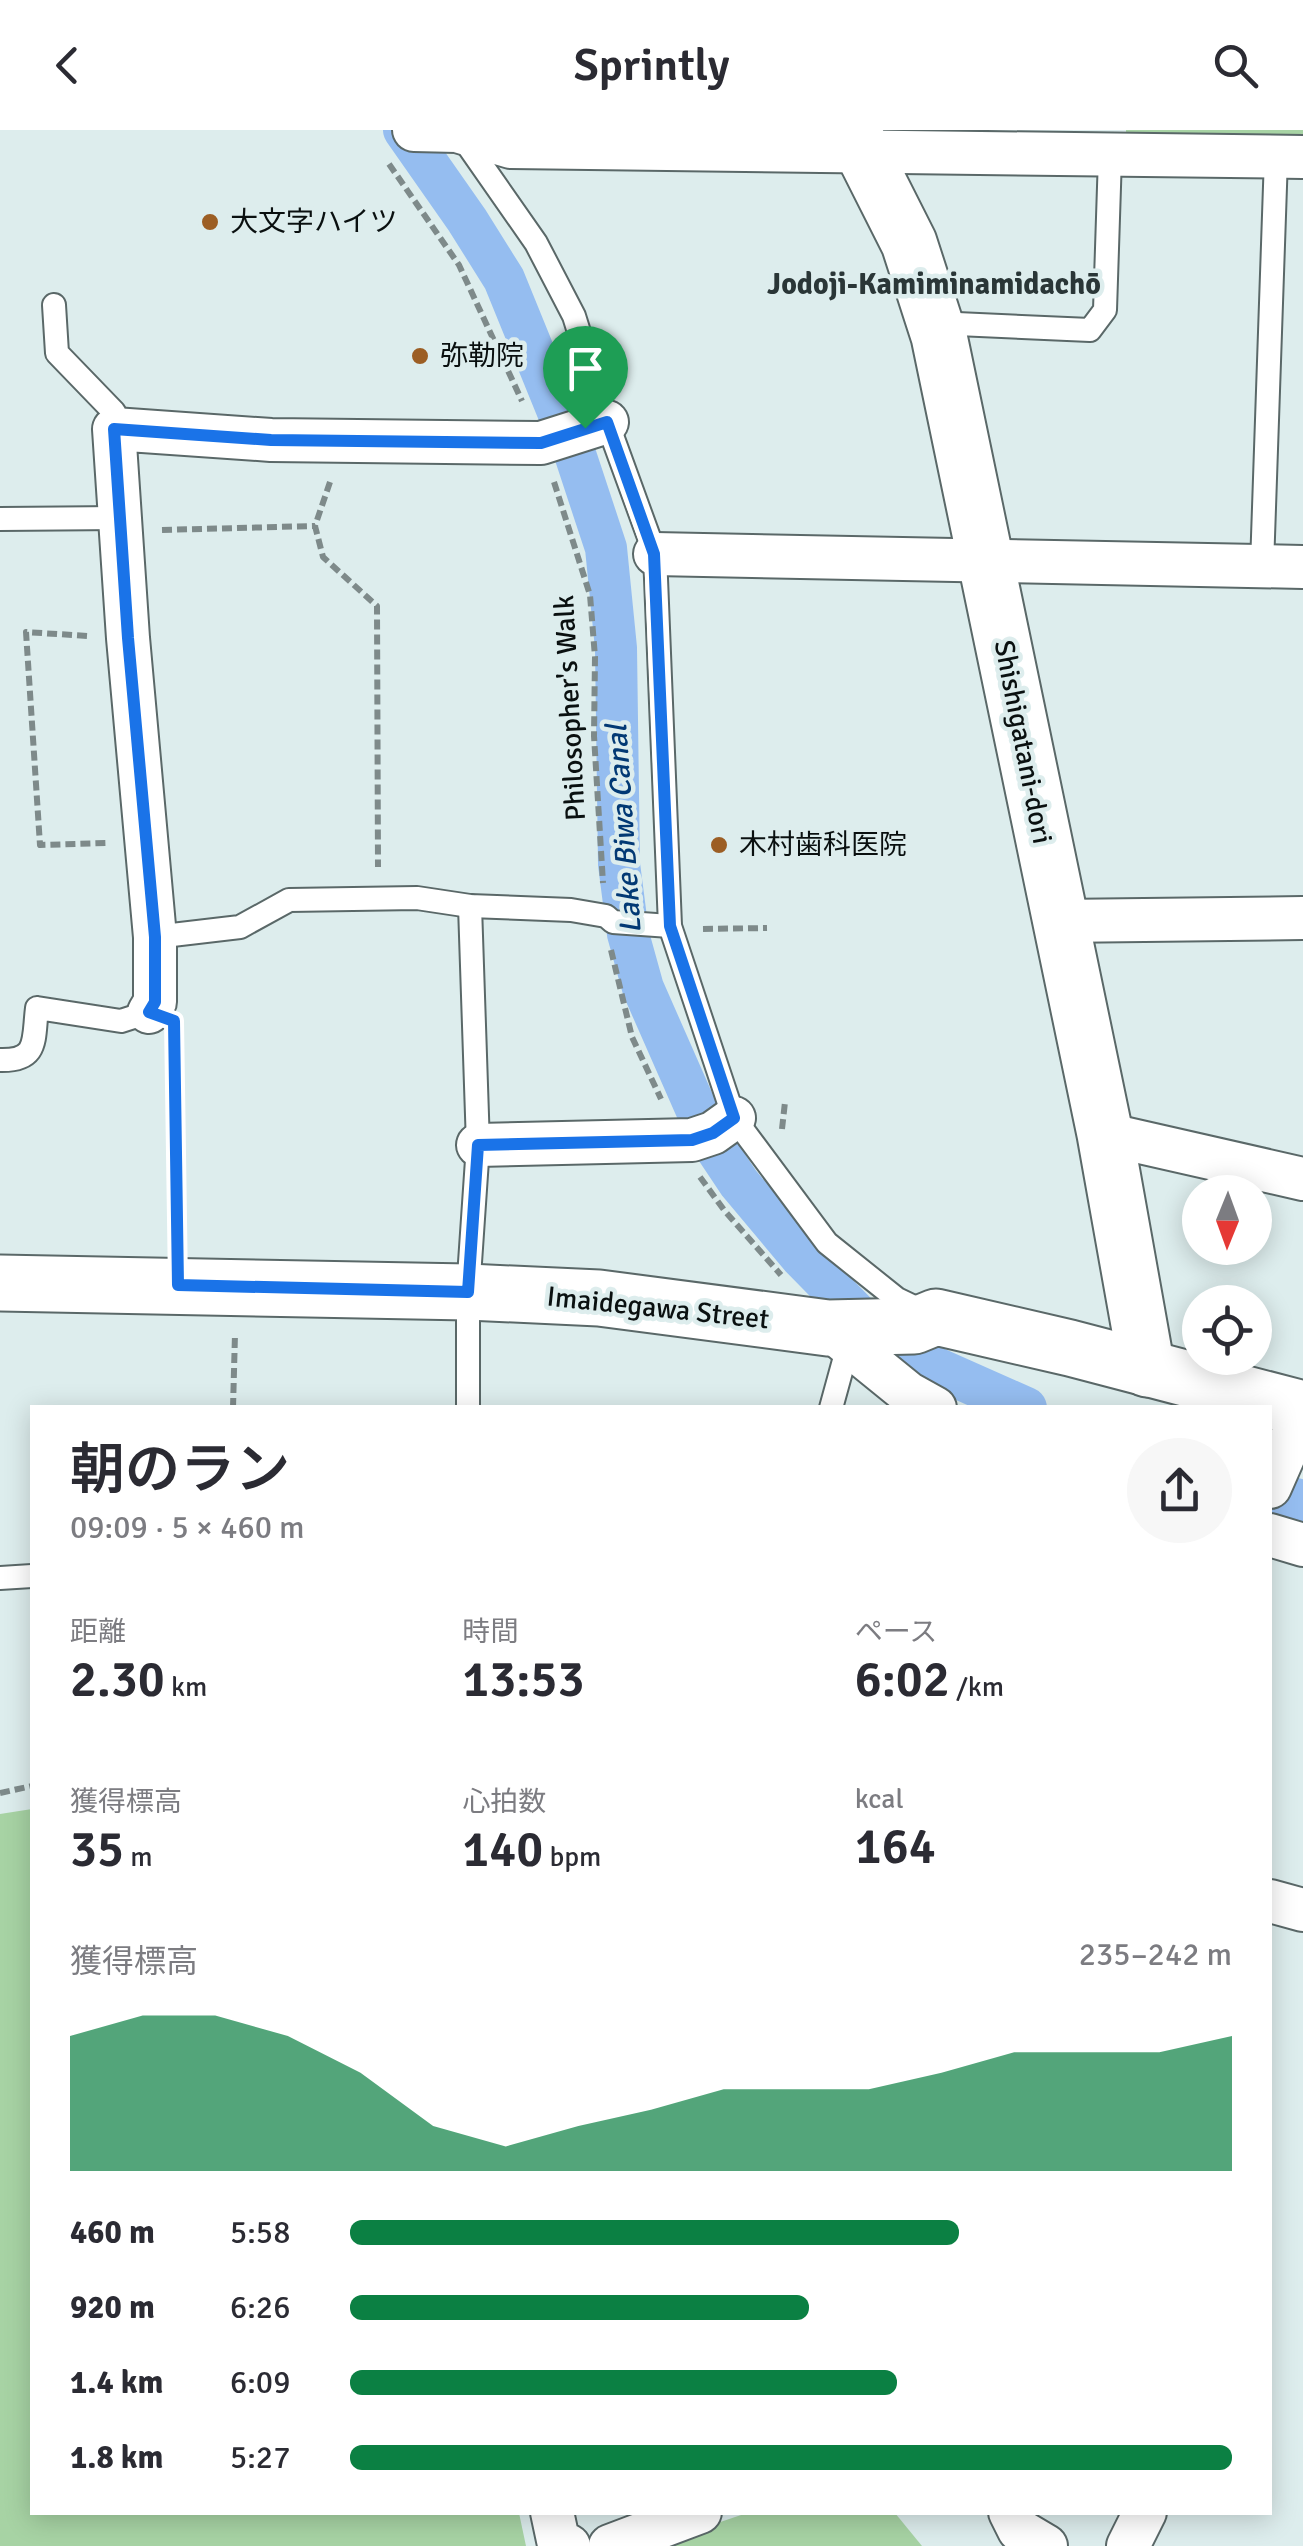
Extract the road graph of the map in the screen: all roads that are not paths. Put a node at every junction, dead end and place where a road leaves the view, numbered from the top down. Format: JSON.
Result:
{"nodes":[{"id":1,"x":457,"y":130,"type":"edge"},
{"id":2,"x":405,"y":140,"type":"edge"},
{"id":3,"x":858,"y":142,"type":"edge"},
{"id":4,"x":1022,"y":142,"type":"edge"},
{"id":5,"x":1110,"y":156,"type":"junction"},
{"id":6,"x":1290,"y":157,"type":"edge"},
{"id":7,"x":54,"y":305,"type":"dead end"},
{"id":8,"x":934,"y":323,"type":"junction"},
{"id":9,"x":114,"y":429,"type":"junction"},
{"id":10,"x":570,"y":434,"type":"junction"},
{"id":11,"x":0,"y":520,"type":"edge"},
{"id":12,"x":120,"y":525,"type":"junction"},
{"id":13,"x":654,"y":554,"type":"junction"},
{"id":14,"x":986,"y":560,"type":"junction"},
{"id":15,"x":1282,"y":566,"type":"edge"},
{"id":16,"x":470,"y":906,"type":"junction"},
{"id":17,"x":1303,"y":918,"type":"edge"},
{"id":18,"x":1059,"y":922,"type":"junction"},
{"id":19,"x":670,"y":926,"type":"junction"},
{"id":20,"x":155,"y":937,"type":"junction"},
{"id":21,"x":149,"y":1012,"type":"joint"},
{"id":22,"x":0,"y":1060,"type":"edge"},
{"id":23,"x":713,"y":1130,"type":"junction"},
{"id":24,"x":1105,"y":1134,"type":"junction"},
{"id":25,"x":478,"y":1145,"type":"junction"},
{"id":26,"x":1303,"y":1179,"type":"edge"},
{"id":27,"x":0,"y":1283,"type":"edge"},
{"id":28,"x":468,"y":1292,"type":"junction"},
{"id":29,"x":874,"y":1329,"type":"junction"},
{"id":30,"x":1147,"y":1369,"type":"junction"},
{"id":31,"x":468,"y":1405,"type":"edge"},
{"id":32,"x":833,"y":1405,"type":"edge"},
{"id":33,"x":930,"y":1405,"type":"edge"},
{"id":34,"x":1303,"y":1411,"type":"edge"},
{"id":35,"x":1273,"y":1481,"type":"edge"},
{"id":36,"x":1272,"y":1536,"type":"edge"},
{"id":37,"x":1303,"y":1545,"type":"edge"},
{"id":38,"x":30,"y":1576,"type":"edge"},
{"id":39,"x":0,"y":1578,"type":"edge"},
{"id":40,"x":1272,"y":1902,"type":"edge"},
{"id":41,"x":1303,"y":1910,"type":"edge"},
{"id":42,"x":553,"y":2515,"type":"edge"},
{"id":43,"x":692,"y":2515,"type":"edge"},
{"id":44,"x":1012,"y":2515,"type":"edge"},
{"id":45,"x":1144,"y":2515,"type":"edge"},
{"id":46,"x":569,"y":2546,"type":"edge"},
{"id":47,"x":610,"y":2546,"type":"edge"},
{"id":48,"x":1046,"y":2546,"type":"edge"},
{"id":49,"x":1128,"y":2546,"type":"edge"}],
"edges":[{"from":1,"to":2,"type":"street"},
{"from":1,"to":3,"type":"street"},
{"from":1,"to":10,"type":"lane"},
{"from":3,"to":4,"type":"street"},
{"from":3,"to":8,"type":"street","name":"Shishigatani-dori"},
{"from":4,"to":5,"type":"street"},
{"from":5,"to":6,"type":"street"},
{"from":5,"to":8,"type":"lane"},
{"from":6,"to":15,"type":"lane"},
{"from":7,"to":9,"type":"lane"},
{"from":8,"to":14,"type":"street","name":"Shishigatani-dori"},
{"from":9,"to":10,"type":"street"},
{"from":9,"to":12,"type":"street"},
{"from":10,"to":13,"type":"lane"},
{"from":11,"to":12,"type":"lane"},
{"from":12,"to":20,"type":"street"},
{"from":13,"to":14,"type":"street"},
{"from":13,"to":19,"type":"lane"},
{"from":14,"to":15,"type":"street"},
{"from":14,"to":18,"type":"street","name":"Shishigatani-dori"},
{"from":16,"to":19,"type":"lane"},
{"from":16,"to":20,"type":"lane"},
{"from":16,"to":25,"type":"lane"},
{"from":17,"to":18,"type":"street"},
{"from":18,"to":24,"type":"street","name":"Shishigatani-dori"},
{"from":19,"to":23,"type":"lane"},
{"from":20,"to":21,"type":"street"},
{"from":21,"to":22,"type":"lane"},
{"from":23,"to":25,"type":"street"},
{"from":23,"to":29,"type":"lane"},
{"from":24,"to":26,"type":"street"},
{"from":24,"to":30,"type":"street","name":"Shishigatani-dori"},
{"from":25,"to":28,"type":"lane"},
{"from":27,"to":28,"type":"street","name":"Imaidegawa Street"},
{"from":28,"to":29,"type":"street","name":"Imaidegawa Street"},
{"from":28,"to":31,"type":"lane"},
{"from":29,"to":30,"type":"street","name":"Imaidegawa Street"},
{"from":29,"to":32,"type":"lane"},
{"from":29,"to":33,"type":"street"},
{"from":30,"to":34,"type":"street","name":"Imaidegawa Street"},
{"from":34,"to":35,"type":"street"},
{"from":36,"to":37,"type":"street"},
{"from":38,"to":39,"type":"lane"},
{"from":40,"to":41,"type":"street"},
{"from":42,"to":46,"type":"street"},
{"from":43,"to":47,"type":"street"},
{"from":44,"to":48,"type":"street"},
{"from":45,"to":49,"type":"street"}]}
